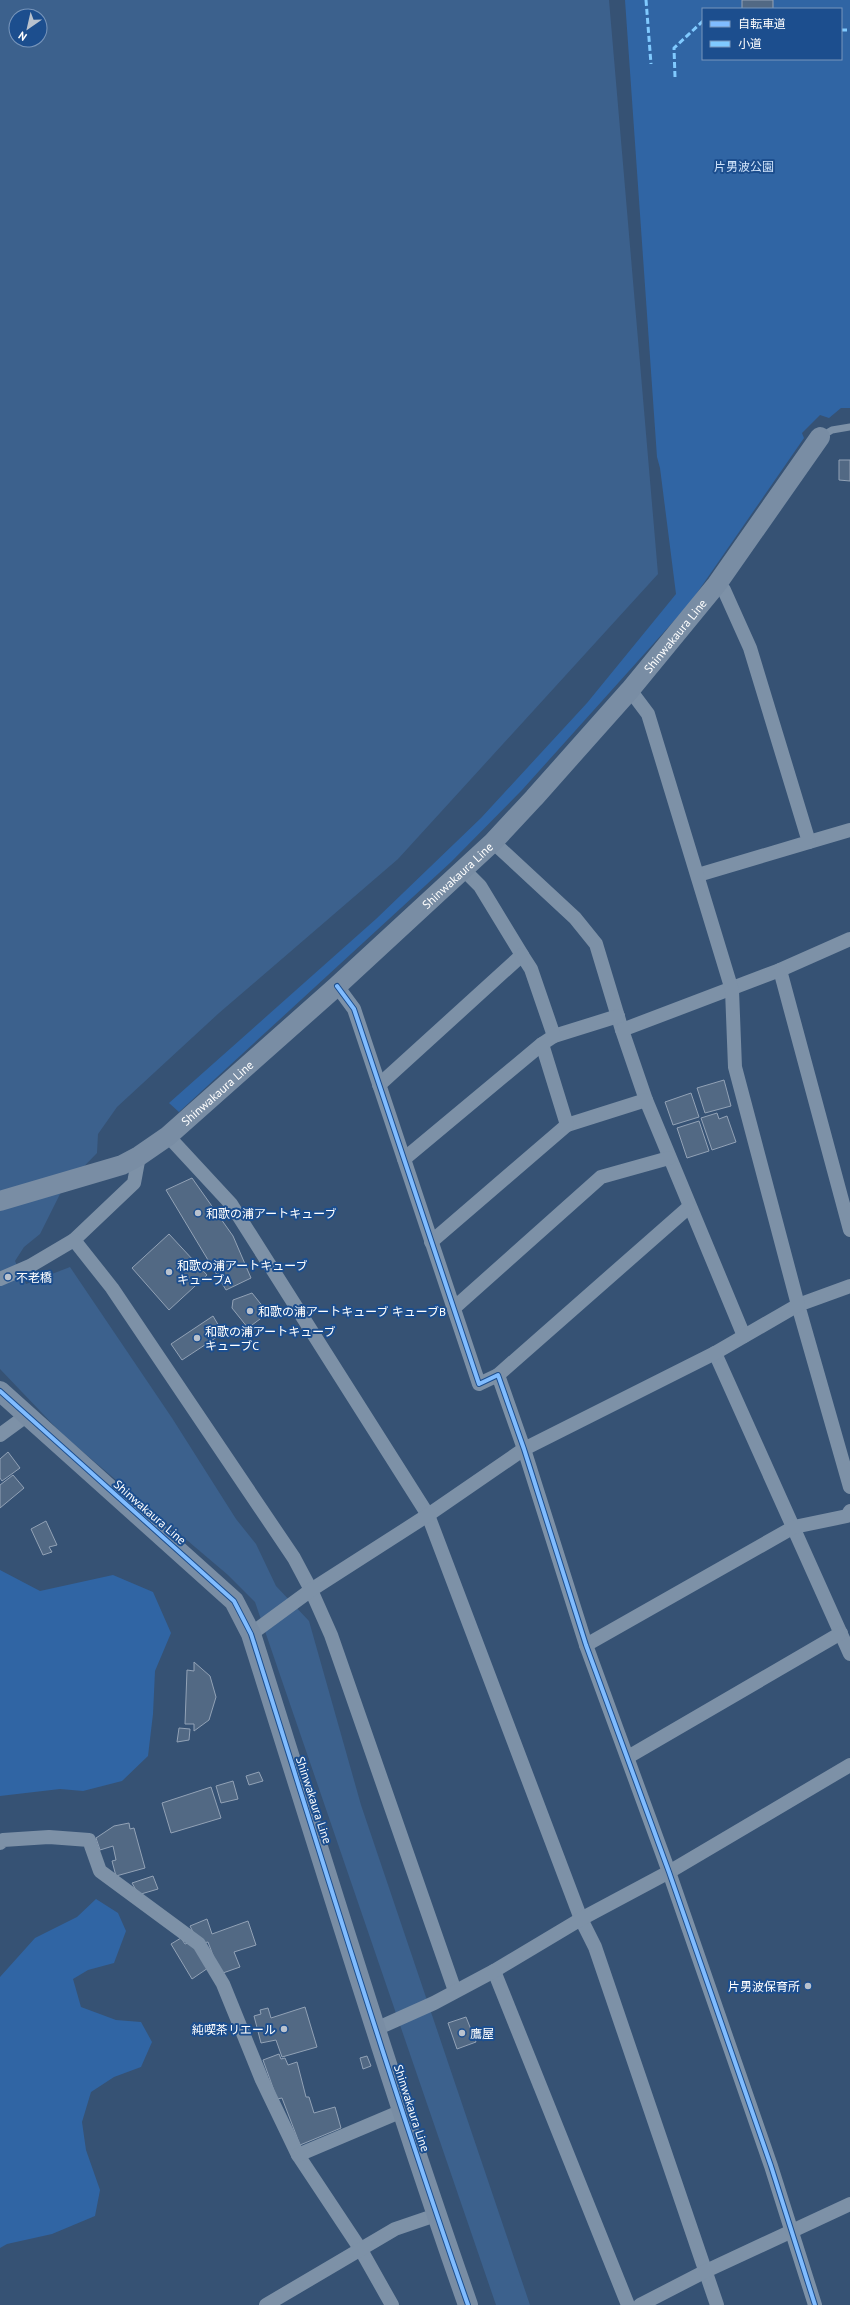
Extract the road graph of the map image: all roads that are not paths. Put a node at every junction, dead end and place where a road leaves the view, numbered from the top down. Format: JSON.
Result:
{"nodes":[{"id":1,"x":850,"y":427,"type":"edge"},
{"id":2,"x":820,"y":437,"type":"joint"},
{"id":3,"x":717,"y":584,"type":"junction"},
{"id":4,"x":630,"y":690,"type":"junction"},
{"id":5,"x":850,"y":830,"type":"edge"},
{"id":6,"x":493,"y":842,"type":"junction"},
{"id":7,"x":809,"y":842,"type":"junction"},
{"id":8,"x":464,"y":869,"type":"junction"},
{"id":9,"x":698,"y":875,"type":"junction"},
{"id":10,"x":850,"y":939,"type":"edge"},
{"id":11,"x":522,"y":955,"type":"junction"},
{"id":12,"x":780,"y":970,"type":"junction"},
{"id":13,"x":337,"y":986,"type":"junction"},
{"id":14,"x":732,"y":990,"type":"junction"},
{"id":15,"x":618,"y":1016,"type":"junction"},
{"id":16,"x":622,"y":1030,"type":"junction"},
{"id":17,"x":554,"y":1036,"type":"junction"},
{"id":18,"x":542,"y":1044,"type":"junction"},
{"id":19,"x":379,"y":1084,"type":"junction"},
{"id":20,"x":646,"y":1100,"type":"junction"},
{"id":21,"x":567,"y":1125,"type":"junction"},
{"id":22,"x":168,"y":1136,"type":"junction"},
{"id":23,"x":139,"y":1156,"type":"junction"},
{"id":24,"x":669,"y":1158,"type":"junction"},
{"id":25,"x":404,"y":1159,"type":"junction"},
{"id":26,"x":0,"y":1201,"type":"edge"},
{"id":27,"x":689,"y":1207,"type":"junction"},
{"id":28,"x":850,"y":1230,"type":"edge"},
{"id":29,"x":74,"y":1240,"type":"junction"},
{"id":30,"x":431,"y":1242,"type":"junction"},
{"id":31,"x":0,"y":1279,"type":"edge"},
{"id":32,"x":850,"y":1286,"type":"edge"},
{"id":33,"x":798,"y":1305,"type":"junction"},
{"id":34,"x":454,"y":1308,"type":"junction"},
{"id":35,"x":744,"y":1336,"type":"junction"},
{"id":36,"x":715,"y":1353,"type":"junction"},
{"id":37,"x":498,"y":1375,"type":"junction"},
{"id":38,"x":0,"y":1391,"type":"edge"},
{"id":39,"x":26,"y":1416,"type":"junction"},
{"id":40,"x":0,"y":1435,"type":"edge"},
{"id":41,"x":524,"y":1449,"type":"junction"},
{"id":42,"x":850,"y":1487,"type":"edge"},
{"id":43,"x":850,"y":1511,"type":"edge"},
{"id":44,"x":428,"y":1514,"type":"junction"},
{"id":45,"x":794,"y":1527,"type":"junction"},
{"id":46,"x":306,"y":1594,"type":"junction"},
{"id":47,"x":256,"y":1630,"type":"junction"},
{"id":48,"x":841,"y":1633,"type":"junction"},
{"id":49,"x":586,"y":1645,"type":"junction"},
{"id":50,"x":850,"y":1654,"type":"edge"},
{"id":51,"x":628,"y":1757,"type":"junction"},
{"id":52,"x":850,"y":1765,"type":"edge"},
{"id":53,"x":0,"y":1843,"type":"edge"},
{"id":54,"x":669,"y":1872,"type":"junction"},
{"id":55,"x":581,"y":1919,"type":"junction"},
{"id":56,"x":494,"y":1971,"type":"junction"},
{"id":57,"x":455,"y":1992,"type":"junction"},
{"id":58,"x":376,"y":2029,"type":"junction"},
{"id":59,"x":402,"y":2110,"type":"junction"},
{"id":60,"x":298,"y":2155,"type":"junction"},
{"id":61,"x":850,"y":2204,"type":"edge"},
{"id":62,"x":436,"y":2215,"type":"junction"},
{"id":63,"x":790,"y":2231,"type":"junction"},
{"id":64,"x":360,"y":2250,"type":"junction"},
{"id":65,"x":706,"y":2272,"type":"junction"},
{"id":66,"x":266,"y":2305,"type":"edge"},
{"id":67,"x":392,"y":2305,"type":"edge"},
{"id":68,"x":468,"y":2305,"type":"edge"},
{"id":69,"x":628,"y":2305,"type":"edge"},
{"id":70,"x":640,"y":2305,"type":"edge"},
{"id":71,"x":717,"y":2305,"type":"edge"},
{"id":72,"x":815,"y":2305,"type":"edge"}],
"edges":[{"from":1,"to":2,"type":"lane"},
{"from":2,"to":3,"type":"main road","name":"Shinwakaura Line"},
{"from":3,"to":4,"type":"main road","name":"Shinwakaura Line"},
{"from":3,"to":7,"type":"street"},
{"from":4,"to":6,"type":"main road","name":"Shinwakaura Line"},
{"from":4,"to":9,"type":"street"},
{"from":5,"to":7,"type":"street"},
{"from":6,"to":8,"type":"main road","name":"Shinwakaura Line"},
{"from":6,"to":15,"type":"street"},
{"from":7,"to":9,"type":"street"},
{"from":8,"to":11,"type":"street"},
{"from":8,"to":13,"type":"main road","name":"Shinwakaura Line"},
{"from":9,"to":14,"type":"street"},
{"from":10,"to":12,"type":"street"},
{"from":11,"to":17,"type":"street"},
{"from":11,"to":19,"type":"street"},
{"from":12,"to":14,"type":"street"},
{"from":12,"to":28,"type":"street"},
{"from":13,"to":19,"type":"street"},
{"from":13,"to":22,"type":"main road","name":"Shinwakaura Line"},
{"from":14,"to":16,"type":"street"},
{"from":14,"to":33,"type":"street"},
{"from":15,"to":16,"type":"street"},
{"from":15,"to":17,"type":"street"},
{"from":16,"to":20,"type":"street"},
{"from":17,"to":18,"type":"street"},
{"from":18,"to":21,"type":"street"},
{"from":18,"to":25,"type":"street"},
{"from":19,"to":25,"type":"street"},
{"from":20,"to":21,"type":"street"},
{"from":20,"to":24,"type":"street"},
{"from":21,"to":30,"type":"street"},
{"from":22,"to":23,"type":"main road","name":"Shinwakaura Line"},
{"from":22,"to":44,"type":"street"},
{"from":23,"to":26,"type":"main road","name":"Shinwakaura Line"},
{"from":23,"to":29,"type":"street"},
{"from":24,"to":27,"type":"street"},
{"from":24,"to":34,"type":"street"},
{"from":25,"to":30,"type":"street"},
{"from":27,"to":35,"type":"street"},
{"from":27,"to":37,"type":"street"},
{"from":29,"to":31,"type":"street"},
{"from":29,"to":46,"type":"street"},
{"from":30,"to":34,"type":"street"},
{"from":32,"to":33,"type":"street"},
{"from":33,"to":35,"type":"street"},
{"from":33,"to":42,"type":"street"},
{"from":34,"to":37,"type":"street"},
{"from":35,"to":36,"type":"street"},
{"from":36,"to":41,"type":"street"},
{"from":36,"to":45,"type":"street"},
{"from":37,"to":41,"type":"street"},
{"from":38,"to":39,"type":"main road","name":"Shinwakaura Line"},
{"from":39,"to":40,"type":"street"},
{"from":39,"to":47,"type":"main road","name":"Shinwakaura Line"},
{"from":41,"to":44,"type":"street"},
{"from":41,"to":49,"type":"street"},
{"from":43,"to":45,"type":"street"},
{"from":44,"to":46,"type":"street"},
{"from":44,"to":55,"type":"street"},
{"from":45,"to":48,"type":"street"},
{"from":45,"to":49,"type":"street"},
{"from":46,"to":47,"type":"street"},
{"from":46,"to":57,"type":"street"},
{"from":47,"to":58,"type":"main road","name":"Shinwakaura Line"},
{"from":48,"to":50,"type":"street"},
{"from":48,"to":51,"type":"street"},
{"from":49,"to":51,"type":"street"},
{"from":51,"to":54,"type":"street"},
{"from":52,"to":54,"type":"street"},
{"from":53,"to":60,"type":"street"},
{"from":54,"to":55,"type":"street"},
{"from":54,"to":63,"type":"street"},
{"from":55,"to":56,"type":"street"},
{"from":55,"to":65,"type":"street"},
{"from":56,"to":57,"type":"street"},
{"from":56,"to":69,"type":"street"},
{"from":57,"to":58,"type":"street"},
{"from":58,"to":59,"type":"main road","name":"Shinwakaura Line"},
{"from":59,"to":60,"type":"street"},
{"from":59,"to":62,"type":"main road","name":"Shinwakaura Line"},
{"from":60,"to":64,"type":"street"},
{"from":61,"to":63,"type":"street"},
{"from":62,"to":64,"type":"street"},
{"from":62,"to":68,"type":"main road","name":"Shinwakaura Line"},
{"from":63,"to":65,"type":"street"},
{"from":63,"to":72,"type":"street"},
{"from":64,"to":66,"type":"street"},
{"from":64,"to":67,"type":"street"},
{"from":65,"to":70,"type":"street"},
{"from":65,"to":71,"type":"street"}]}
